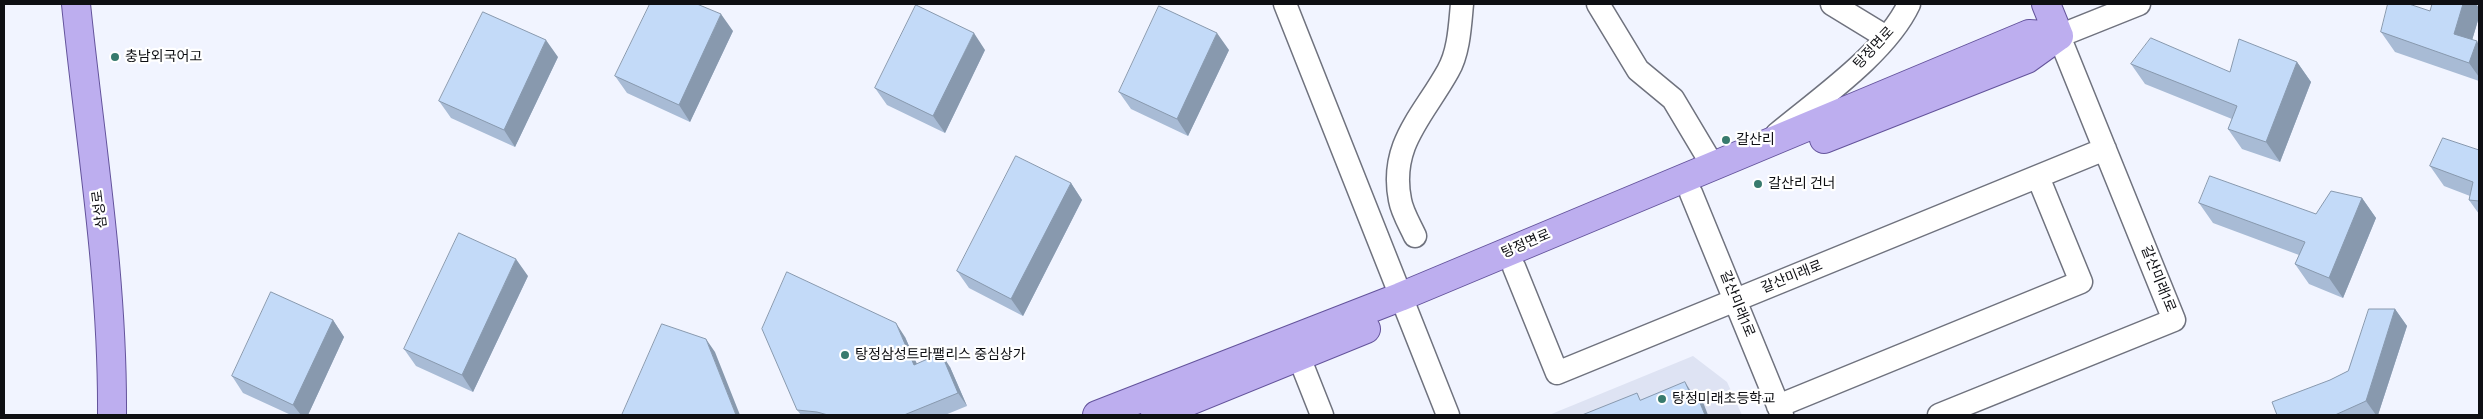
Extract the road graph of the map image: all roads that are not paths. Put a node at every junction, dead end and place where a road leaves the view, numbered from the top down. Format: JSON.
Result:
{"nodes":[{"id":1,"x":76,"y":4,"type":"edge"},
{"id":2,"x":1285,"y":4,"type":"edge"},
{"id":3,"x":1462,"y":4,"type":"edge"},
{"id":4,"x":1598,"y":4,"type":"edge"},
{"id":5,"x":1832,"y":4,"type":"edge"},
{"id":6,"x":1909,"y":4,"type":"edge"},
{"id":7,"x":2046,"y":4,"type":"edge"},
{"id":8,"x":2139,"y":4,"type":"edge"},
{"id":9,"x":2059,"y":36,"type":"junction"},
{"id":10,"x":1886,"y":37,"type":"junction"},
{"id":11,"x":1860,"y":65,"type":"junction"},
{"id":12,"x":1880,"y":95,"type":"junction"},
{"id":13,"x":2105,"y":149,"type":"junction"},
{"id":14,"x":1770,"y":151,"type":"junction"},
{"id":15,"x":1713,"y":166,"type":"junction"},
{"id":16,"x":2038,"y":177,"type":"junction"},
{"id":17,"x":1691,"y":194,"type":"junction"},
{"id":18,"x":1415,"y":236,"type":"dead end"},
{"id":19,"x":1514,"y":267,"type":"junction"},
{"id":20,"x":1735,"y":300,"type":"junction"},
{"id":21,"x":1403,"y":305,"type":"junction"},
{"id":22,"x":1299,"y":357,"type":"junction"},
{"id":23,"x":1780,"y":410,"type":"edge"},
{"id":24,"x":112,"y":415,"type":"edge"},
{"id":25,"x":1097,"y":415,"type":"edge"},
{"id":26,"x":1155,"y":415,"type":"edge"},
{"id":27,"x":1322,"y":415,"type":"edge"},
{"id":28,"x":1448,"y":415,"type":"edge"},
{"id":29,"x":1939,"y":415,"type":"edge"}],
"edges":[{"from":1,"to":24,"type":"main road","name":"삼성로"},
{"from":2,"to":21,"type":"street"},
{"from":3,"to":18,"type":"street"},
{"from":4,"to":15,"type":"street"},
{"from":5,"to":10,"type":"street"},
{"from":6,"to":10,"type":"street","name":"탕정면로"},
{"from":7,"to":9,"type":"main road","name":"갈산미래1로"},
{"from":8,"to":9,"type":"street"},
{"from":9,"to":12,"type":"main road"},
{"from":9,"to":13,"type":"street","name":"갈산미래1로"},
{"from":9,"to":14,"type":"main road"},
{"from":10,"to":11,"type":"street","name":"탕정면로"},
{"from":11,"to":12,"type":"street"},
{"from":11,"to":14,"type":"street","name":"탕정면로"},
{"from":12,"to":14,"type":"main road"},
{"from":13,"to":16,"type":"street","name":"갈산미래로"},
{"from":13,"to":29,"type":"street","name":"갈산미래1로"},
{"from":14,"to":15,"type":"main road","name":"탕정면로"},
{"from":14,"to":17,"type":"main road","name":"탕정면로"},
{"from":15,"to":21,"type":"main road","name":"탕정면로"},
{"from":16,"to":20,"type":"street","name":"갈산미래로"},
{"from":16,"to":23,"type":"street"},
{"from":17,"to":19,"type":"main road","name":"탕정면로"},
{"from":17,"to":20,"type":"street","name":"갈산미래1로"},
{"from":19,"to":20,"type":"street","name":"갈산미래로"},
{"from":19,"to":21,"type":"main road","name":"탕정면로"},
{"from":20,"to":23,"type":"street","name":"갈산미래1로"},
{"from":21,"to":22,"type":"main road","name":"탕정면로"},
{"from":21,"to":25,"type":"main road","name":"탕정면로"},
{"from":21,"to":28,"type":"street"},
{"from":22,"to":26,"type":"main road","name":"탕정면로"},
{"from":22,"to":27,"type":"street"}]}
